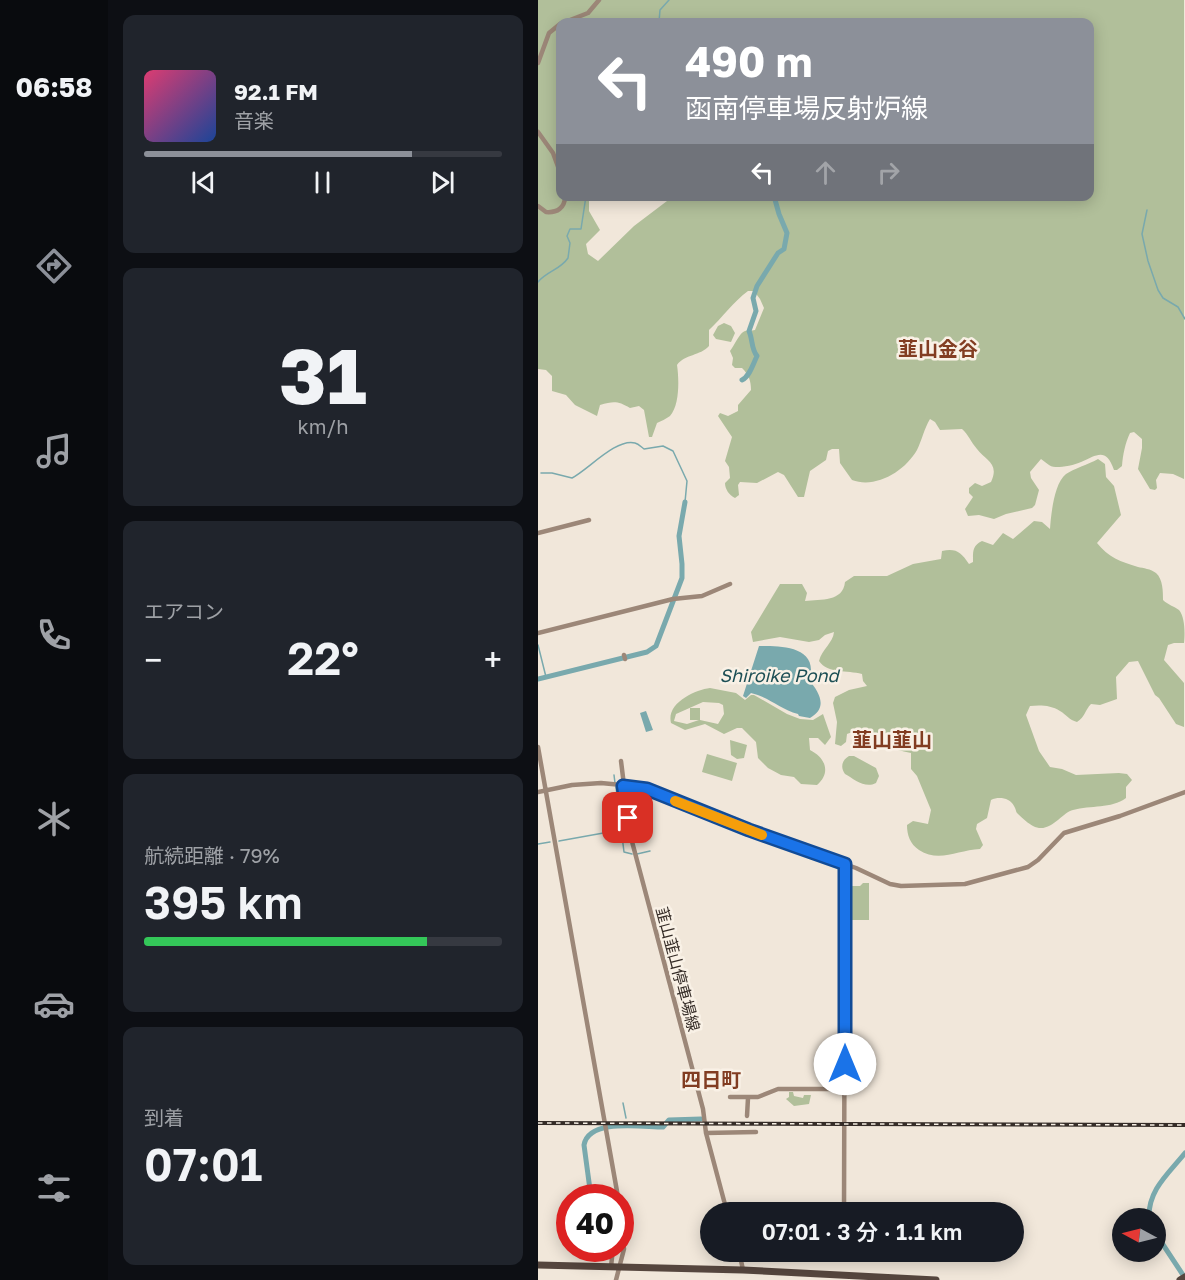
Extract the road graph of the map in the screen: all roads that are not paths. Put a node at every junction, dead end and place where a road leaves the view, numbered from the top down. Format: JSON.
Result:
{"nodes":[{"id":1,"x":599,"y":0,"type":"edge"},
{"id":2,"x":575,"y":18,"type":"edge"},
{"id":3,"x":556,"y":27,"type":"edge"},
{"id":4,"x":538,"y":63,"type":"edge"},
{"id":5,"x":538,"y":132,"type":"edge"},
{"id":6,"x":556,"y":161,"type":"edge"},
{"id":7,"x":564,"y":201,"type":"edge"},
{"id":8,"x":538,"y":206,"type":"edge"},
{"id":9,"x":589,"y":520,"type":"dead end"},
{"id":10,"x":538,"y":533,"type":"edge"},
{"id":11,"x":730,"y":584,"type":"dead end"},
{"id":12,"x":538,"y":633,"type":"edge"},
{"id":13,"x":538,"y":747,"type":"edge"},
{"id":14,"x":620,"y":761,"type":"dead end"},
{"id":15,"x":623,"y":786,"type":"junction"},
{"id":16,"x":545,"y":790,"type":"junction"},
{"id":17,"x":538,"y":792,"type":"edge"},
{"id":18,"x":1184,"y":792,"type":"edge"},
{"id":19,"x":845,"y":864,"type":"junction"},
{"id":20,"x":845,"y":1089,"type":"junction"},
{"id":21,"x":730,"y":1097,"type":"dead end"},
{"id":22,"x":748,"y":1098,"type":"junction"},
{"id":23,"x":747,"y":1116,"type":"dead end"},
{"id":24,"x":756,"y":1132,"type":"dead end"},
{"id":25,"x":706,"y":1133,"type":"junction"},
{"id":26,"x":615,"y":1184,"type":"edge"},
{"id":27,"x":724,"y":1202,"type":"edge"},
{"id":28,"x":844,"y":1202,"type":"edge"},
{"id":29,"x":612,"y":1262,"type":"edge"},
{"id":30,"x":622,"y":1262,"type":"edge"},
{"id":31,"x":741,"y":1262,"type":"edge"},
{"id":32,"x":538,"y":1265,"type":"edge"},
{"id":33,"x":611,"y":1267,"type":"junction"},
{"id":34,"x":743,"y":1270,"type":"junction"},
{"id":35,"x":616,"y":1280,"type":"edge"},
{"id":36,"x":936,"y":1280,"type":"edge"}],
"edges":[{"from":1,"to":2,"type":"street"},
{"from":3,"to":4,"type":"street"},
{"from":5,"to":6,"type":"street"},
{"from":7,"to":8,"type":"street"},
{"from":9,"to":10,"type":"street"},
{"from":11,"to":12,"type":"street"},
{"from":13,"to":16,"type":"street"},
{"from":14,"to":15,"type":"street","name":"韮山韮山停車場線"},
{"from":15,"to":16,"type":"street"},
{"from":15,"to":19,"type":"street"},
{"from":15,"to":25,"type":"street","name":"韮山韮山停車場線"},
{"from":16,"to":17,"type":"street"},
{"from":16,"to":26,"type":"street"},
{"from":18,"to":19,"type":"street"},
{"from":19,"to":20,"type":"street"},
{"from":20,"to":22,"type":"street"},
{"from":20,"to":28,"type":"street"},
{"from":21,"to":22,"type":"street"},
{"from":22,"to":23,"type":"street"},
{"from":24,"to":25,"type":"street"},
{"from":25,"to":27,"type":"street","name":"韮山韮山停車場線"},
{"from":29,"to":33,"type":"street"},
{"from":30,"to":35,"type":"street"},
{"from":31,"to":34,"type":"street"},
{"from":32,"to":33,"type":"highway"},
{"from":33,"to":34,"type":"highway"},
{"from":34,"to":36,"type":"highway"}]}
